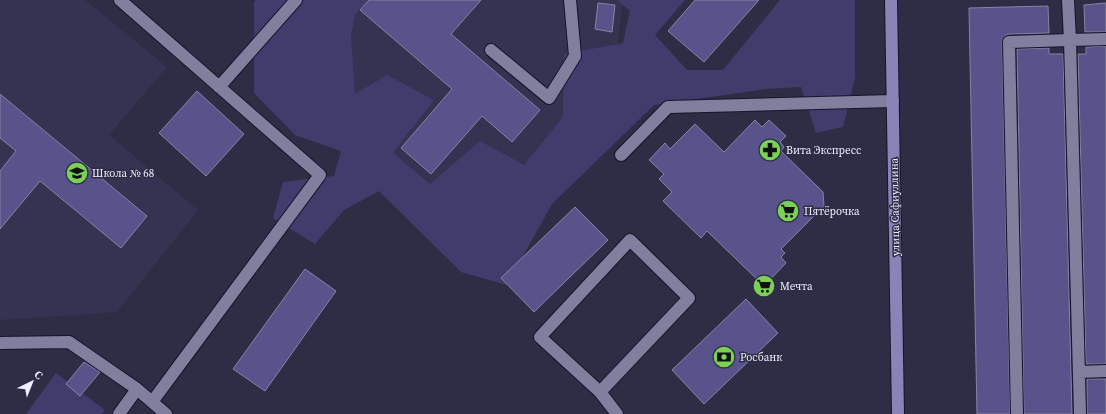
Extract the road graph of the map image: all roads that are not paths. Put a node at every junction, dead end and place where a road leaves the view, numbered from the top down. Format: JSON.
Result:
{"nodes":[{"id":1,"x":120,"y":0,"type":"edge"},
{"id":2,"x":296,"y":0,"type":"edge"},
{"id":3,"x":570,"y":0,"type":"edge"},
{"id":4,"x":891,"y":0,"type":"edge"},
{"id":5,"x":1068,"y":0,"type":"edge"},
{"id":6,"x":1106,"y":39,"type":"edge"},
{"id":7,"x":1070,"y":40,"type":"junction"},
{"id":8,"x":491,"y":50,"type":"dead end"},
{"id":9,"x":219,"y":87,"type":"junction"},
{"id":10,"x":893,"y":101,"type":"junction"},
{"id":11,"x":622,"y":155,"type":"dead end"},
{"id":12,"x":0,"y":343,"type":"edge"},
{"id":13,"x":1106,"y":371,"type":"edge"},
{"id":14,"x":1079,"y":372,"type":"junction"},
{"id":15,"x":137,"y":389,"type":"junction"},
{"id":16,"x":600,"y":392,"type":"junction"},
{"id":17,"x":152,"y":402,"type":"junction"},
{"id":18,"x":119,"y":414,"type":"edge"},
{"id":19,"x":166,"y":414,"type":"edge"},
{"id":20,"x":617,"y":414,"type":"edge"},
{"id":21,"x":898,"y":414,"type":"edge"},
{"id":22,"x":1017,"y":414,"type":"edge"},
{"id":23,"x":1080,"y":414,"type":"edge"}],
"edges":[{"from":1,"to":9,"type":"lane"},
{"from":2,"to":9,"type":"lane"},
{"from":3,"to":8,"type":"lane"},
{"from":4,"to":10,"type":"street","name":"улица Сафиуллина"},
{"from":5,"to":7,"type":"lane"},
{"from":6,"to":7,"type":"lane"},
{"from":7,"to":14,"type":"lane"},
{"from":7,"to":22,"type":"lane"},
{"from":9,"to":17,"type":"lane"},
{"from":10,"to":11,"type":"lane"},
{"from":10,"to":21,"type":"street","name":"улица Сафиуллина"},
{"from":12,"to":15,"type":"lane"},
{"from":13,"to":14,"type":"lane"},
{"from":14,"to":23,"type":"lane"},
{"from":15,"to":17,"type":"lane"},
{"from":15,"to":18,"type":"lane"},
{"from":16,"to":16,"type":"lane"},
{"from":16,"to":20,"type":"lane"},
{"from":17,"to":19,"type":"lane"}]}
